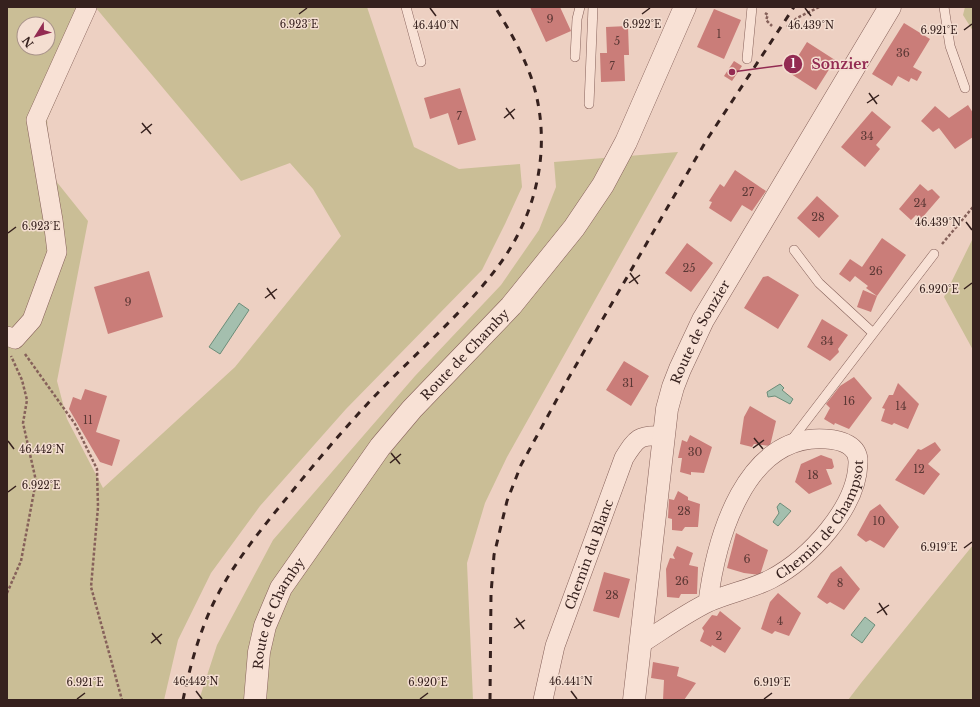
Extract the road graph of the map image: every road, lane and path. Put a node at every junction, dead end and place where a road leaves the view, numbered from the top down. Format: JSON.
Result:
{"nodes":[{"id":1,"x":87,"y":7,"type":"edge"},
{"id":2,"x":406,"y":7,"type":"edge"},
{"id":3,"x":580,"y":7,"type":"edge"},
{"id":4,"x":593,"y":7,"type":"edge"},
{"id":5,"x":685,"y":7,"type":"edge"},
{"id":6,"x":752,"y":7,"type":"edge"},
{"id":7,"x":819,"y":7,"type":"edge"},
{"id":8,"x":890,"y":7,"type":"edge"},
{"id":9,"x":944,"y":7,"type":"edge"},
{"id":10,"x":768,"y":15,"type":"dead end"},
{"id":11,"x":772,"y":26,"type":"dead end"},
{"id":12,"x":787,"y":27,"type":"dead end"},
{"id":13,"x":575,"y":57,"type":"dead end"},
{"id":14,"x":747,"y":59,"type":"dead end"},
{"id":15,"x":421,"y":62,"type":"dead end"},
{"id":16,"x":965,"y":88,"type":"dead end"},
{"id":17,"x":589,"y":104,"type":"dead end"},
{"id":18,"x":973,"y":207,"type":"edge"},
{"id":19,"x":794,"y":250,"type":"dead end"},
{"id":20,"x":934,"y":254,"type":"joint"},
{"id":21,"x":872,"y":332,"type":"junction"},
{"id":22,"x":10,"y":343,"type":"edge"},
{"id":23,"x":663,"y":436,"type":"junction"},
{"id":24,"x":789,"y":443,"type":"junction"},
{"id":25,"x":7,"y":593,"type":"edge"},
{"id":26,"x":708,"y":602,"type":"junction"},
{"id":27,"x":642,"y":643,"type":"junction"},
{"id":28,"x":122,"y":700,"type":"edge"},
{"id":29,"x":254,"y":700,"type":"edge"},
{"id":30,"x":543,"y":700,"type":"edge"},
{"id":31,"x":634,"y":700,"type":"edge"}],
"edges":[{"from":1,"to":22,"type":"street"},
{"from":2,"to":15,"type":"lane"},
{"from":3,"to":13,"type":"lane"},
{"from":4,"to":17,"type":"lane"},
{"from":5,"to":29,"type":"street","name":"Route de Chamby"},
{"from":6,"to":14,"type":"lane"},
{"from":7,"to":12,"type":"path"},
{"from":8,"to":23,"type":"street","name":"Route de Sonzier"},
{"from":9,"to":16,"type":"lane"},
{"from":10,"to":11,"type":"path"},
{"from":18,"to":20,"type":"path"},
{"from":19,"to":21,"type":"lane"},
{"from":20,"to":21,"type":"lane"},
{"from":21,"to":24,"type":"lane"},
{"from":22,"to":25,"type":"path"},
{"from":22,"to":28,"type":"path"},
{"from":23,"to":27,"type":"street","name":"Route de Sonzier"},
{"from":23,"to":30,"type":"street","name":"Chemin du Blanc"},
{"from":24,"to":26,"type":"street","name":"Chemin de Champsot"},
{"from":24,"to":26,"type":"street","name":"Chemin de Champsot"},
{"from":26,"to":27,"type":"street","name":"Chemin de Champsot"},
{"from":27,"to":31,"type":"street","name":"Route de Sonzier"}]}
